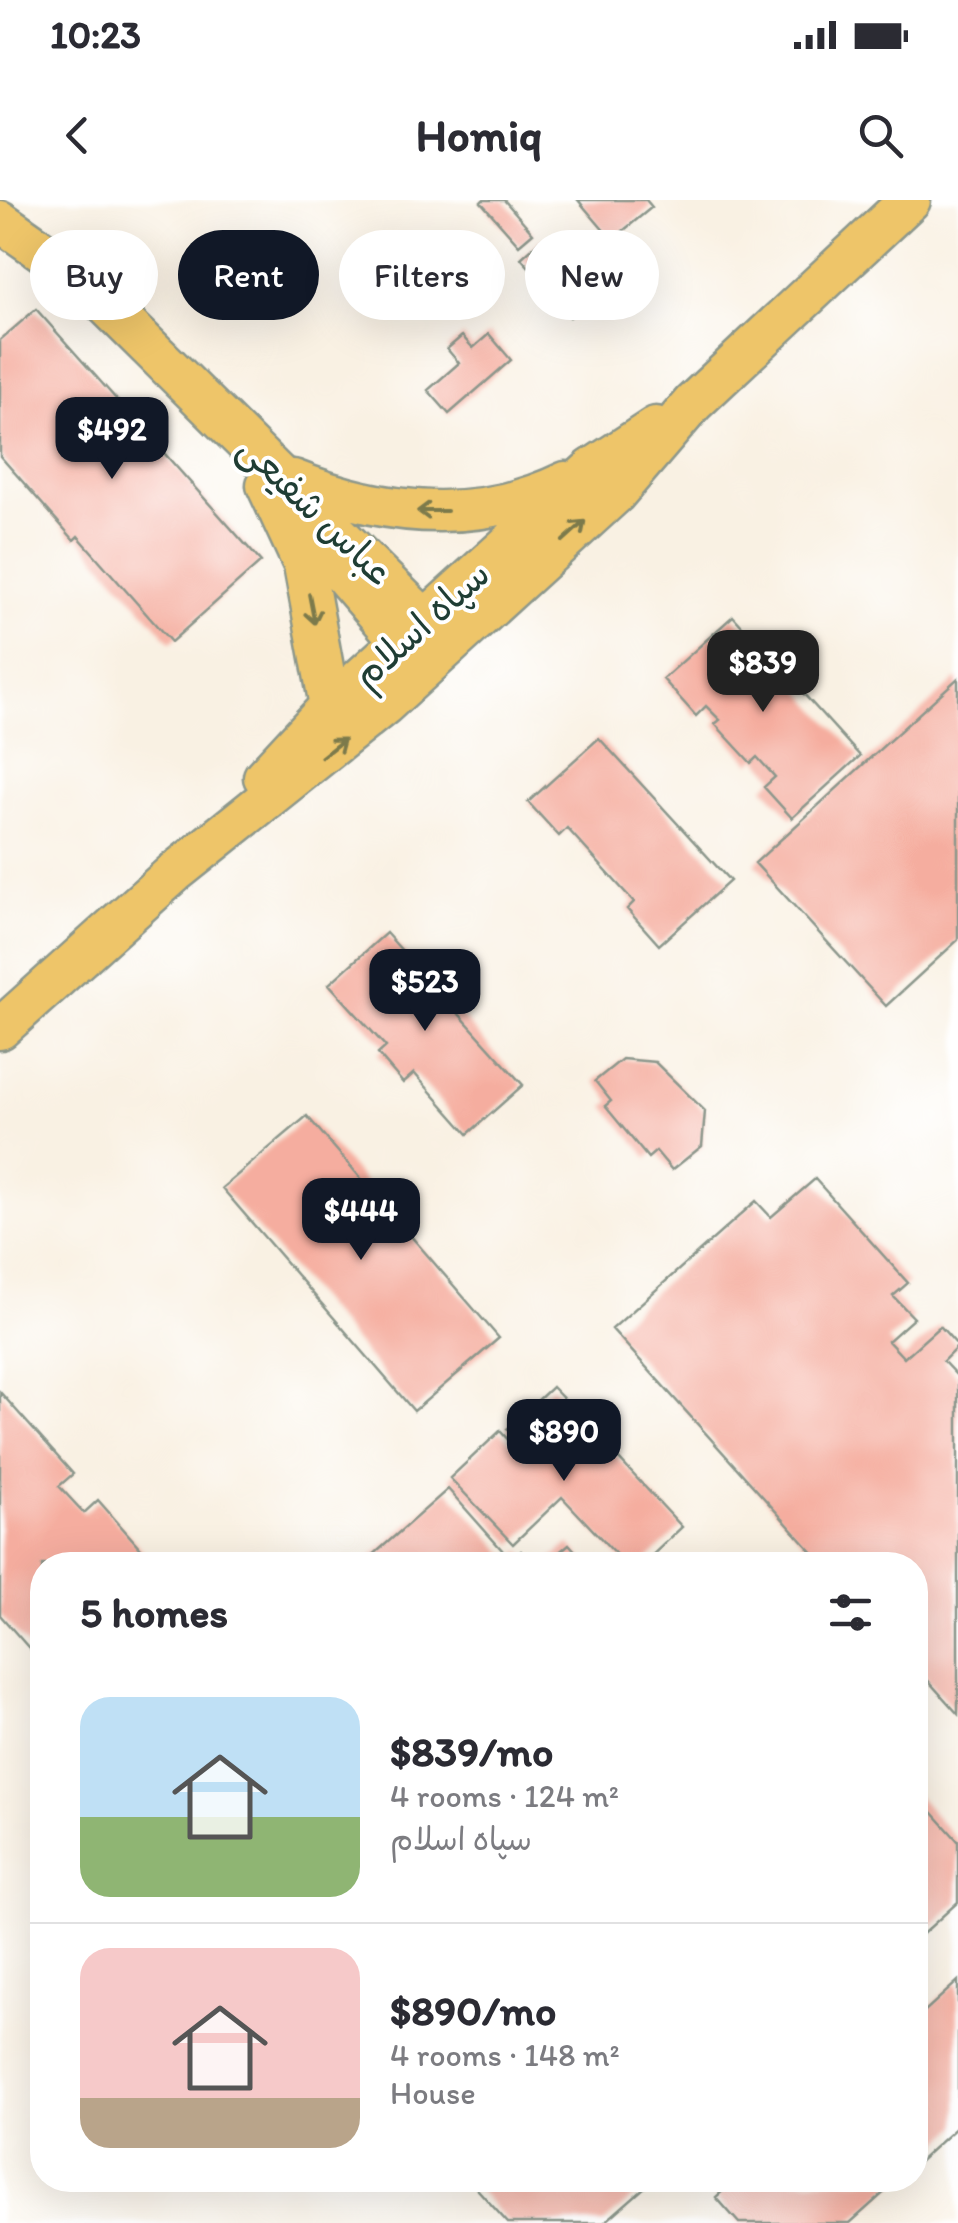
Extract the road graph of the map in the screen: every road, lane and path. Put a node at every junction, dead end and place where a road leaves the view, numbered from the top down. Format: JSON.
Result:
{"nodes":[{"id":1,"x":910,"y":200,"type":"edge"},
{"id":2,"x":0,"y":221,"type":"edge"},
{"id":3,"x":0,"y":241,"type":"edge"},
{"id":4,"x":693,"y":402,"type":"junction"},
{"id":5,"x":592,"y":469,"type":"junction"},
{"id":6,"x":273,"y":480,"type":"junction"},
{"id":7,"x":426,"y":643,"type":"junction"},
{"id":8,"x":330,"y":706,"type":"junction"},
{"id":9,"x":174,"y":873,"type":"junction"},
{"id":10,"x":0,"y":1029,"type":"edge"}],
"edges":[{"from":1,"to":4,"type":"main road","name":"سپاه اسلام"},
{"from":2,"to":6,"type":"main road","name":"عباس شفیعی"},
{"from":3,"to":6,"type":"main road","name":"عباس شفیعی"},
{"from":4,"to":5,"type":"main road","name":"سپاه اسلام"},
{"from":7,"to":4,"type":"main road","name":"سپاه اسلام","one_way":true},
{"from":5,"to":6,"type":"main road","one_way":true},
{"from":5,"to":7,"type":"main road","name":"سپاه اسلام"},
{"from":6,"to":7,"type":"main road","name":"عباس شفیعی"},
{"from":6,"to":8,"type":"main road","one_way":true},
{"from":7,"to":8,"type":"main road","name":"سپاه اسلام"},
{"from":9,"to":7,"type":"main road","name":"سپاه اسلام","one_way":true},
{"from":8,"to":9,"type":"main road","name":"سپاه اسلام"},
{"from":9,"to":10,"type":"main road","name":"سپاه اسلام"}]}
